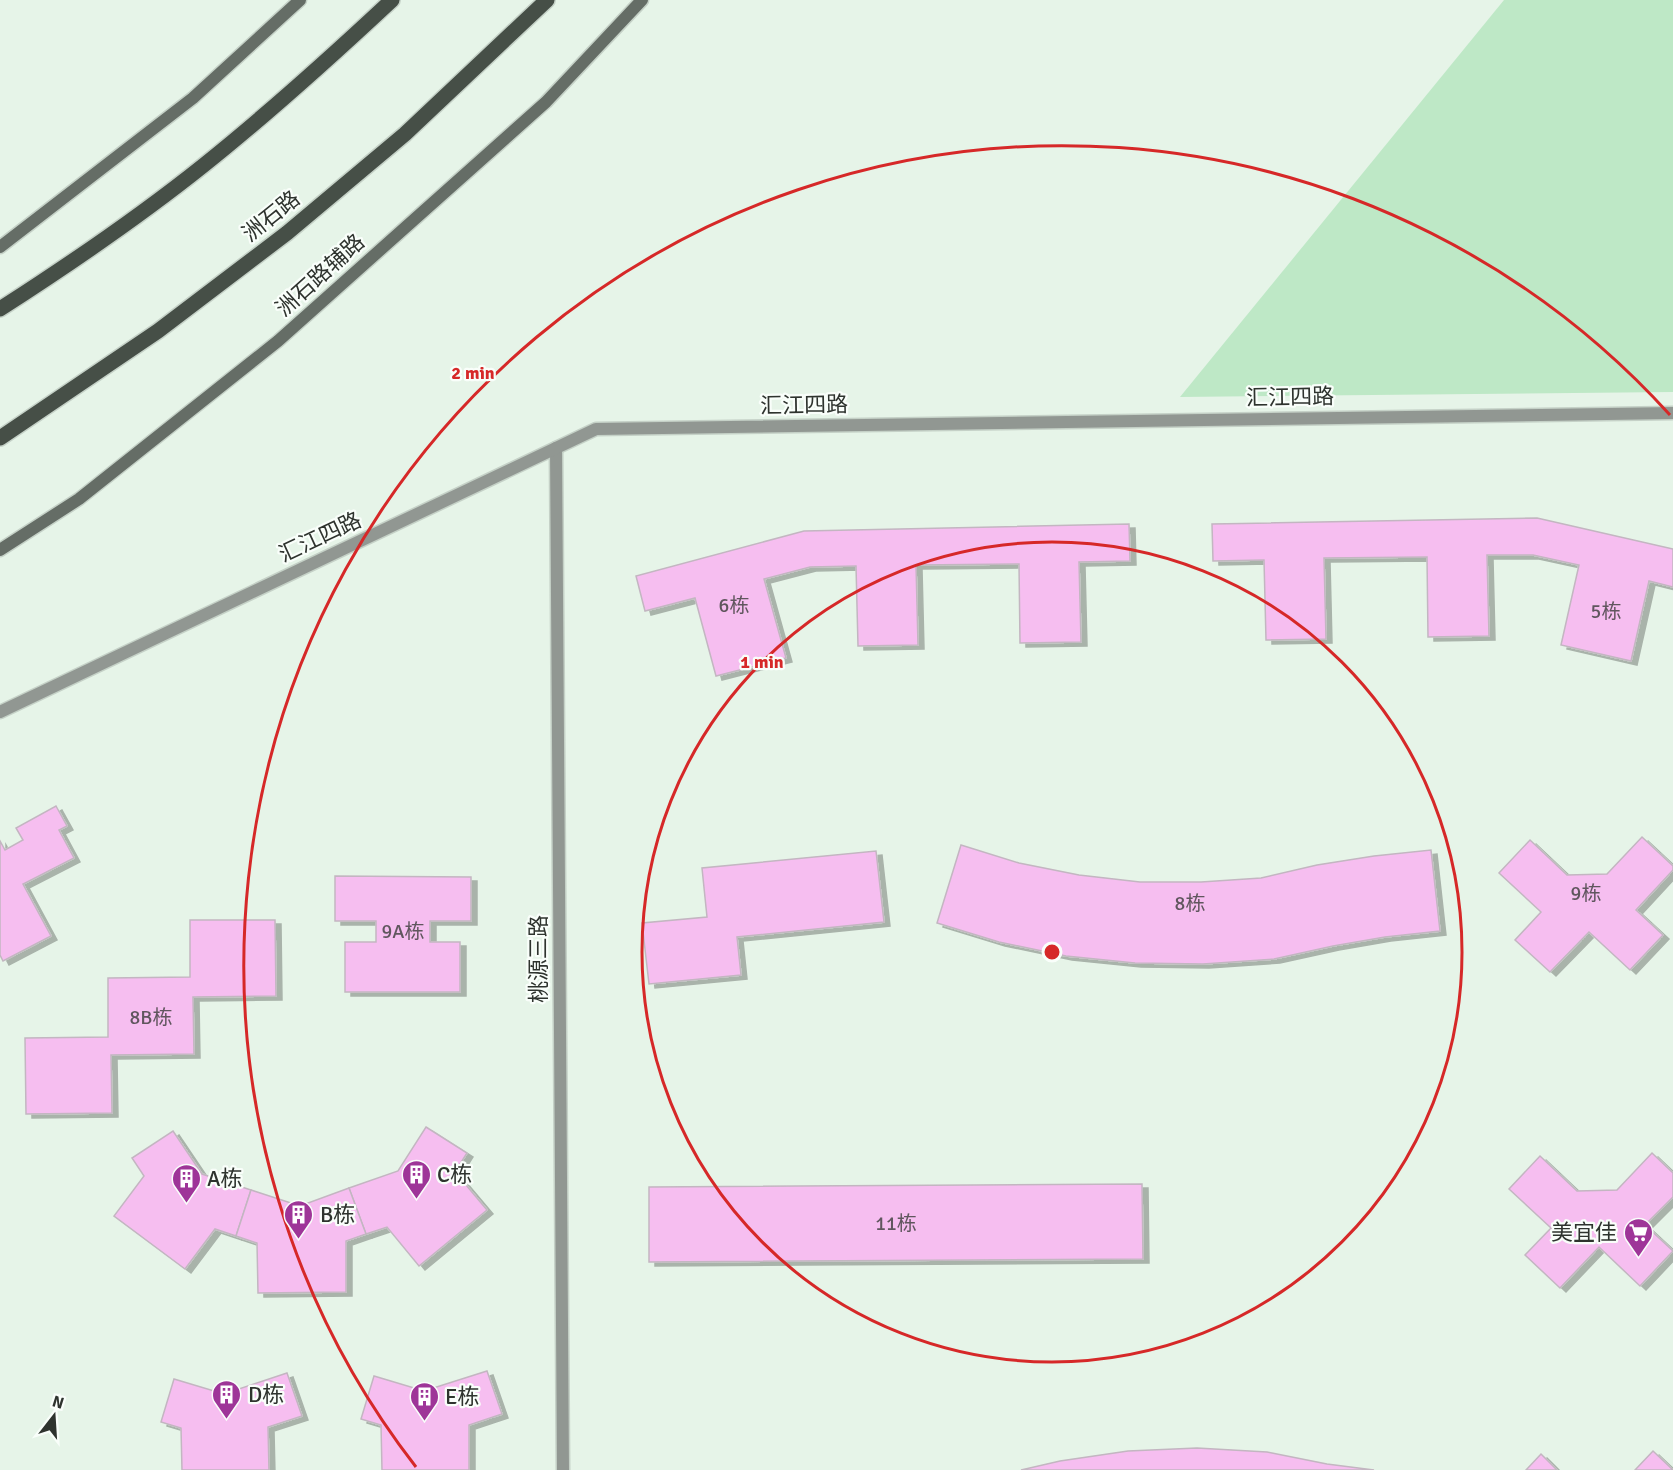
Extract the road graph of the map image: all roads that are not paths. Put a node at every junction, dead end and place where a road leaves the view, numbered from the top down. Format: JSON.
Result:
{"nodes":[{"id":1,"x":300,"y":0,"type":"edge"},
{"id":2,"x":392,"y":0,"type":"edge"},
{"id":3,"x":547,"y":0,"type":"edge"},
{"id":4,"x":642,"y":0,"type":"edge"},
{"id":5,"x":0,"y":247,"type":"edge"},
{"id":6,"x":0,"y":309,"type":"edge"},
{"id":7,"x":1673,"y":412,"type":"edge"},
{"id":8,"x":0,"y":438,"type":"edge"},
{"id":9,"x":556,"y":448,"type":"junction"},
{"id":10,"x":0,"y":550,"type":"edge"},
{"id":11,"x":0,"y":712,"type":"edge"},
{"id":12,"x":563,"y":1470,"type":"edge"}],
"edges":[{"from":1,"to":5,"type":"main road"},
{"from":2,"to":6,"type":"main road"},
{"from":3,"to":8,"type":"main road","name":"洲石路"},
{"from":4,"to":10,"type":"main road","name":"洲石路辅路"},
{"from":7,"to":9,"type":"street","name":"汇江四路"},
{"from":9,"to":11,"type":"street","name":"汇江四路"},
{"from":9,"to":12,"type":"street","name":"桃源三路"}]}
